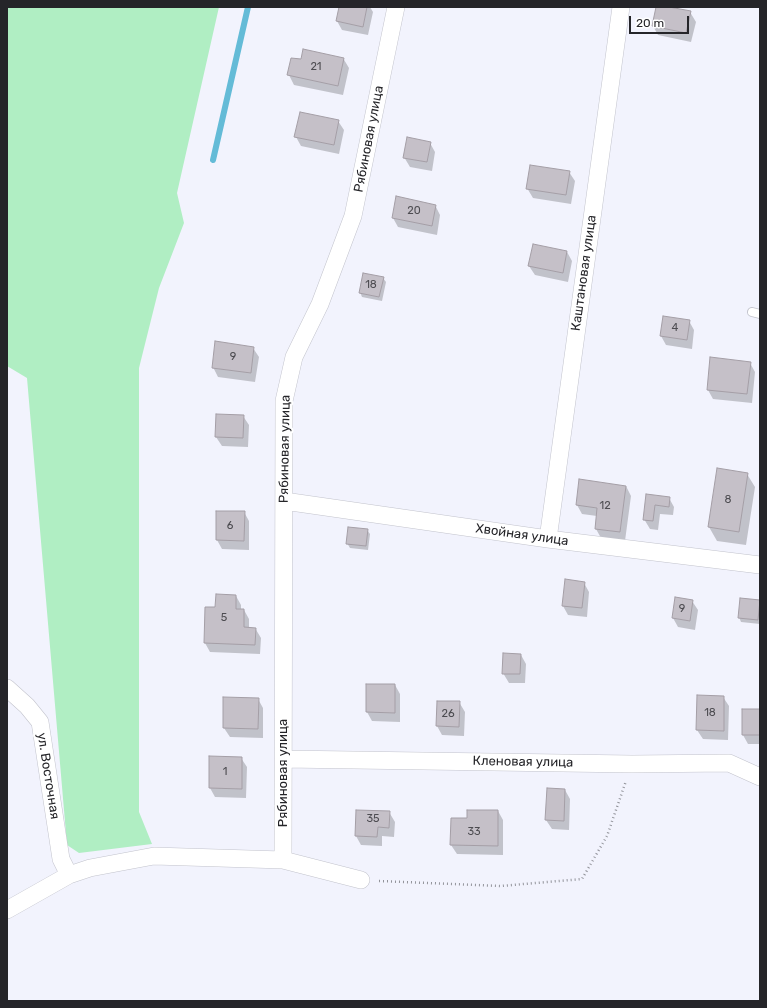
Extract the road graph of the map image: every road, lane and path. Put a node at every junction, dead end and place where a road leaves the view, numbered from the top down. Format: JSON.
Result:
{"nodes":[{"id":1,"x":396,"y":7,"type":"edge"},
{"id":2,"x":621,"y":7,"type":"edge"},
{"id":3,"x":284,"y":501,"type":"junction"},
{"id":4,"x":548,"y":539,"type":"junction"},
{"id":5,"x":760,"y":565,"type":"edge"},
{"id":6,"x":7,"y":688,"type":"edge"},
{"id":7,"x":284,"y":759,"type":"junction"},
{"id":8,"x":632,"y":764,"type":"junction"},
{"id":9,"x":760,"y":777,"type":"edge"},
{"id":10,"x":283,"y":860,"type":"junction"},
{"id":11,"x":69,"y":875,"type":"junction"},
{"id":12,"x":361,"y":880,"type":"joint"},
{"id":13,"x":7,"y":910,"type":"edge"}],
"edges":[{"from":1,"to":3,"type":"street","name":"Рябиновая улица"},
{"from":2,"to":4,"type":"street","name":"Каштановая улица"},
{"from":3,"to":4,"type":"street","name":"Хвойная улица"},
{"from":3,"to":7,"type":"street","name":"Рябиновая улица"},
{"from":4,"to":5,"type":"street","name":"Хвойная улица"},
{"from":6,"to":11,"type":"street","name":"ул. Восточная"},
{"from":7,"to":8,"type":"street","name":"Кленовая улица"},
{"from":7,"to":10,"type":"street","name":"Рябиновая улица"},
{"from":8,"to":9,"type":"street","name":"Кленовая улица"},
{"from":8,"to":12,"type":"path"},
{"from":10,"to":11,"type":"street"},
{"from":10,"to":12,"type":"street"},
{"from":11,"to":13,"type":"street"}]}
